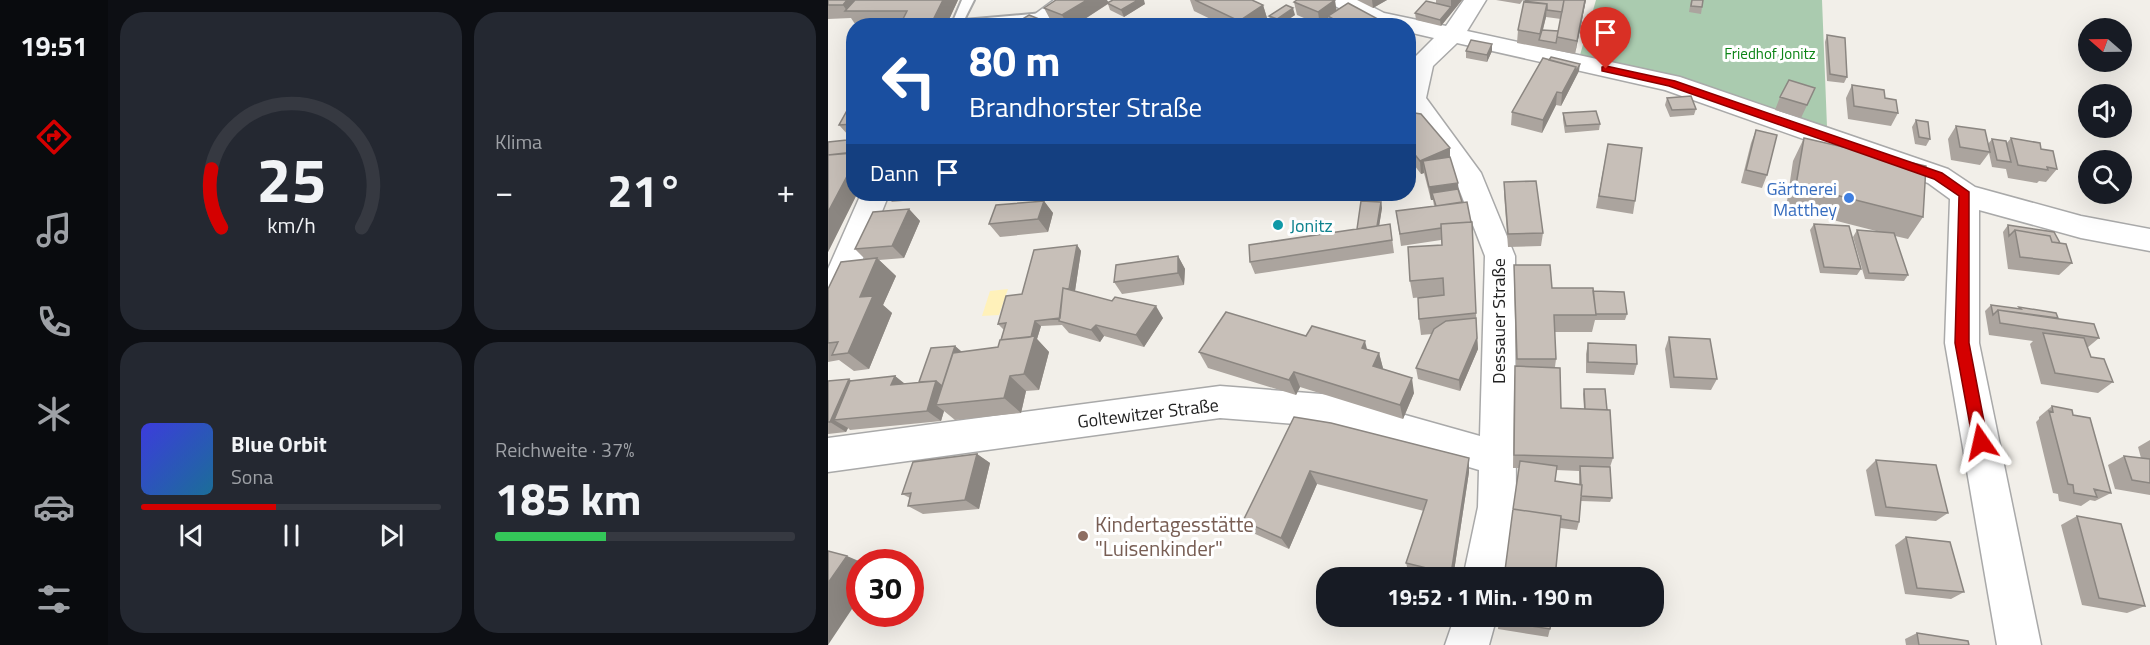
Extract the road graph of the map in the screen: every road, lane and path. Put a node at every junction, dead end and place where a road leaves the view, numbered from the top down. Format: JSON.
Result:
{"nodes":[{"id":1,"x":968,"y":0,"type":"edge"},
{"id":2,"x":1070,"y":0,"type":"edge"},
{"id":3,"x":1341,"y":0,"type":"edge"},
{"id":4,"x":1475,"y":0,"type":"edge"},
{"id":5,"x":959,"y":18,"type":"edge"},
{"id":6,"x":1041,"y":18,"type":"edge"},
{"id":7,"x":1377,"y":18,"type":"edge"},
{"id":8,"x":1416,"y":27,"type":"edge"},
{"id":9,"x":1452,"y":35,"type":"junction"},
{"id":10,"x":1416,"y":86,"type":"edge"},
{"id":11,"x":1416,"y":103,"type":"edge"},
{"id":12,"x":1965,"y":195,"type":"junction"},
{"id":13,"x":872,"y":201,"type":"edge"},
{"id":14,"x":2150,"y":240,"type":"edge"},
{"id":15,"x":828,"y":306,"type":"edge"},
{"id":16,"x":828,"y":455,"type":"edge"},
{"id":17,"x":1498,"y":459,"type":"junction"},
{"id":18,"x":1486,"y":567,"type":"edge"},
{"id":19,"x":1473,"y":627,"type":"edge"},
{"id":20,"x":1467,"y":645,"type":"edge"},
{"id":21,"x":2019,"y":645,"type":"edge"}],
"edges":[{"from":1,"to":5,"type":"lane"},
{"from":2,"to":6,"type":"street"},
{"from":3,"to":7,"type":"street"},
{"from":4,"to":9,"type":"street","name":"Dessauer Straße"},
{"from":8,"to":9,"type":"street"},
{"from":9,"to":10,"type":"street","name":"Dessauer Straße"},
{"from":9,"to":12,"type":"street"},
{"from":11,"to":17,"type":"street","name":"Dessauer Straße"},
{"from":12,"to":14,"type":"street"},
{"from":12,"to":21,"type":"street"},
{"from":13,"to":15,"type":"street"},
{"from":16,"to":17,"type":"street","name":"Goltewitzer Straße"},
{"from":17,"to":18,"type":"street","name":"Dessauer Straße"},
{"from":19,"to":20,"type":"street"}]}
